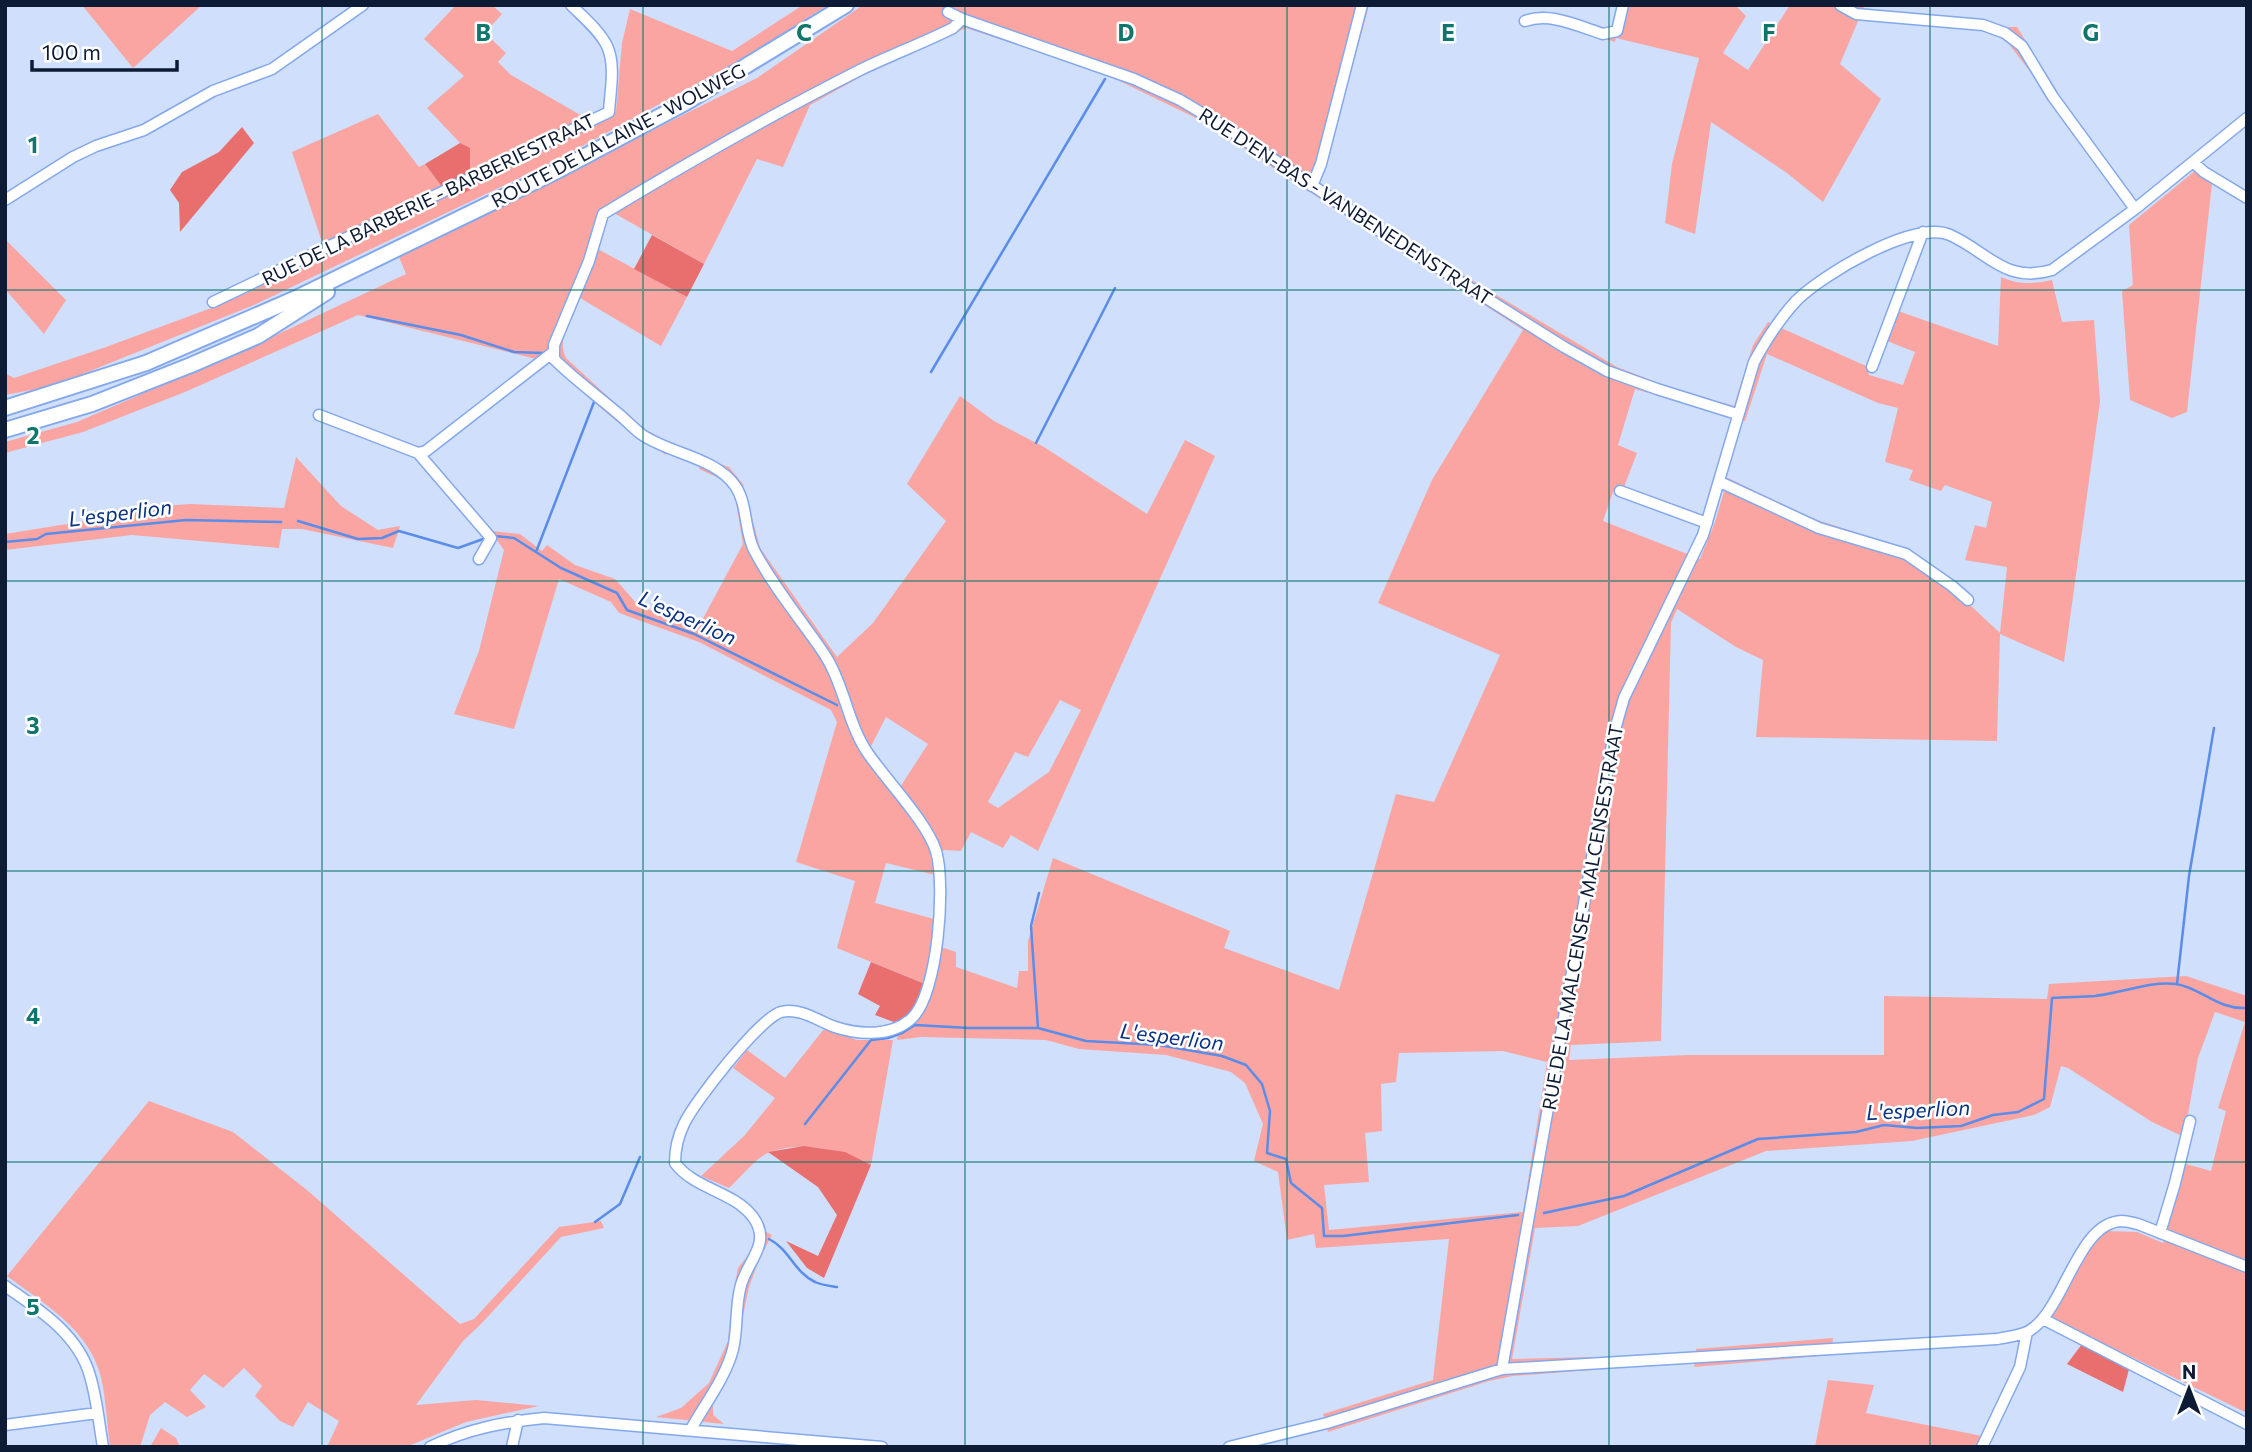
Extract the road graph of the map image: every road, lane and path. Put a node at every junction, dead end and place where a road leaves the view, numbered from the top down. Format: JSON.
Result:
{"nodes":[{"id":1,"x":363,"y":5,"type":"edge"},
{"id":2,"x":571,"y":5,"type":"edge"},
{"id":3,"x":846,"y":5,"type":"edge"},
{"id":4,"x":1362,"y":5,"type":"edge"},
{"id":5,"x":1623,"y":5,"type":"edge"},
{"id":6,"x":1840,"y":5,"type":"edge"},
{"id":7,"x":947,"y":12,"type":"dead end"},
{"id":8,"x":962,"y":19,"type":"junction"},
{"id":9,"x":1525,"y":22,"type":"dead end"},
{"id":10,"x":2247,"y":118,"type":"edge"},
{"id":11,"x":2194,"y":163,"type":"junction"},
{"id":12,"x":1311,"y":186,"type":"junction"},
{"id":13,"x":2247,"y":198,"type":"edge"},
{"id":14,"x":5,"y":200,"type":"edge"},
{"id":15,"x":2135,"y":209,"type":"junction"},
{"id":16,"x":1923,"y":232,"type":"junction"},
{"id":17,"x":385,"y":254,"type":"junction"},
{"id":18,"x":214,"y":302,"type":"dead end"},
{"id":19,"x":552,"y":354,"type":"junction"},
{"id":20,"x":1872,"y":367,"type":"dead end"},
{"id":21,"x":5,"y":408,"type":"edge"},
{"id":22,"x":1737,"y":414,"type":"junction"},
{"id":23,"x":319,"y":415,"type":"dead end"},
{"id":24,"x":5,"y":430,"type":"edge"},
{"id":25,"x":418,"y":453,"type":"junction"},
{"id":26,"x":1720,"y":482,"type":"junction"},
{"id":27,"x":1620,"y":491,"type":"dead end"},
{"id":28,"x":1707,"y":523,"type":"junction"},
{"id":29,"x":479,"y":559,"type":"dead end"},
{"id":30,"x":1968,"y":600,"type":"dead end"},
{"id":31,"x":2190,"y":1121,"type":"dead end"},
{"id":32,"x":2160,"y":1233,"type":"junction"},
{"id":33,"x":2247,"y":1267,"type":"edge"},
{"id":34,"x":5,"y":1286,"type":"edge"},
{"id":35,"x":2043,"y":1319,"type":"junction"},
{"id":36,"x":2027,"y":1332,"type":"junction"},
{"id":37,"x":1502,"y":1370,"type":"junction"},
{"id":38,"x":97,"y":1413,"type":"junction"},
{"id":39,"x":518,"y":1420,"type":"junction"},
{"id":40,"x":2247,"y":1423,"type":"edge"},
{"id":41,"x":5,"y":1424,"type":"edge"},
{"id":42,"x":691,"y":1429,"type":"junction"},
{"id":43,"x":844,"y":1445,"type":"edge"},
{"id":44,"x":103,"y":1447,"type":"edge"},
{"id":45,"x":430,"y":1447,"type":"edge"},
{"id":46,"x":512,"y":1447,"type":"edge"},
{"id":47,"x":882,"y":1447,"type":"edge"},
{"id":48,"x":1230,"y":1447,"type":"edge"},
{"id":49,"x":1982,"y":1447,"type":"edge"}],
"edges":[{"from":1,"to":14,"type":"street"},
{"from":2,"to":18,"type":"street","name":"RUE DE LA BARBERIE - BARBERIESTRAAT"},
{"from":3,"to":17,"type":"highway","name":"ROUTE DE LA LAINE - WOLWEG"},
{"from":4,"to":12,"type":"street"},
{"from":5,"to":9,"type":"street"},
{"from":6,"to":15,"type":"street"},
{"from":7,"to":8,"type":"street","name":"RUE D'EN-BAS - VANBENEDENSTRAAT"},
{"from":8,"to":12,"type":"street","name":"RUE D'EN-BAS - VANBENEDENSTRAAT"},
{"from":8,"to":19,"type":"street"},
{"from":10,"to":11,"type":"street","name":"RUE DE LA MALCENSE - MALCENSESTRAAT"},
{"from":11,"to":13,"type":"street"},
{"from":11,"to":15,"type":"street","name":"RUE DE LA MALCENSE - MALCENSESTRAAT"},
{"from":12,"to":22,"type":"street","name":"RUE D'EN-BAS - VANBENEDENSTRAAT"},
{"from":15,"to":16,"type":"street","name":"RUE DE LA MALCENSE - MALCENSESTRAAT"},
{"from":16,"to":20,"type":"street"},
{"from":16,"to":22,"type":"street","name":"RUE DE LA MALCENSE - MALCENSESTRAAT"},
{"from":17,"to":21,"type":"highway","name":"ROUTE DE LA LAINE - WOLWEG"},
{"from":17,"to":24,"type":"highway","name":"ROUTE DE LA LAINE - WOLWEG"},
{"from":19,"to":25,"type":"street"},
{"from":19,"to":42,"type":"street"},
{"from":22,"to":26,"type":"street","name":"RUE DE LA MALCENSE - MALCENSESTRAAT"},
{"from":23,"to":25,"type":"street"},
{"from":25,"to":29,"type":"street"},
{"from":26,"to":28,"type":"street","name":"RUE DE LA MALCENSE - MALCENSESTRAAT"},
{"from":26,"to":30,"type":"street"},
{"from":27,"to":28,"type":"street"},
{"from":28,"to":37,"type":"street","name":"RUE DE LA MALCENSE - MALCENSESTRAAT"},
{"from":31,"to":32,"type":"street"},
{"from":32,"to":33,"type":"street"},
{"from":32,"to":35,"type":"street"},
{"from":34,"to":38,"type":"street"},
{"from":35,"to":36,"type":"street"},
{"from":35,"to":40,"type":"street"},
{"from":36,"to":37,"type":"street"},
{"from":36,"to":49,"type":"street"},
{"from":37,"to":48,"type":"street"},
{"from":38,"to":41,"type":"street"},
{"from":38,"to":44,"type":"street"},
{"from":39,"to":42,"type":"street"},
{"from":39,"to":45,"type":"street"},
{"from":39,"to":46,"type":"street"},
{"from":42,"to":43,"type":"street"},
{"from":43,"to":47,"type":"street"}]}
